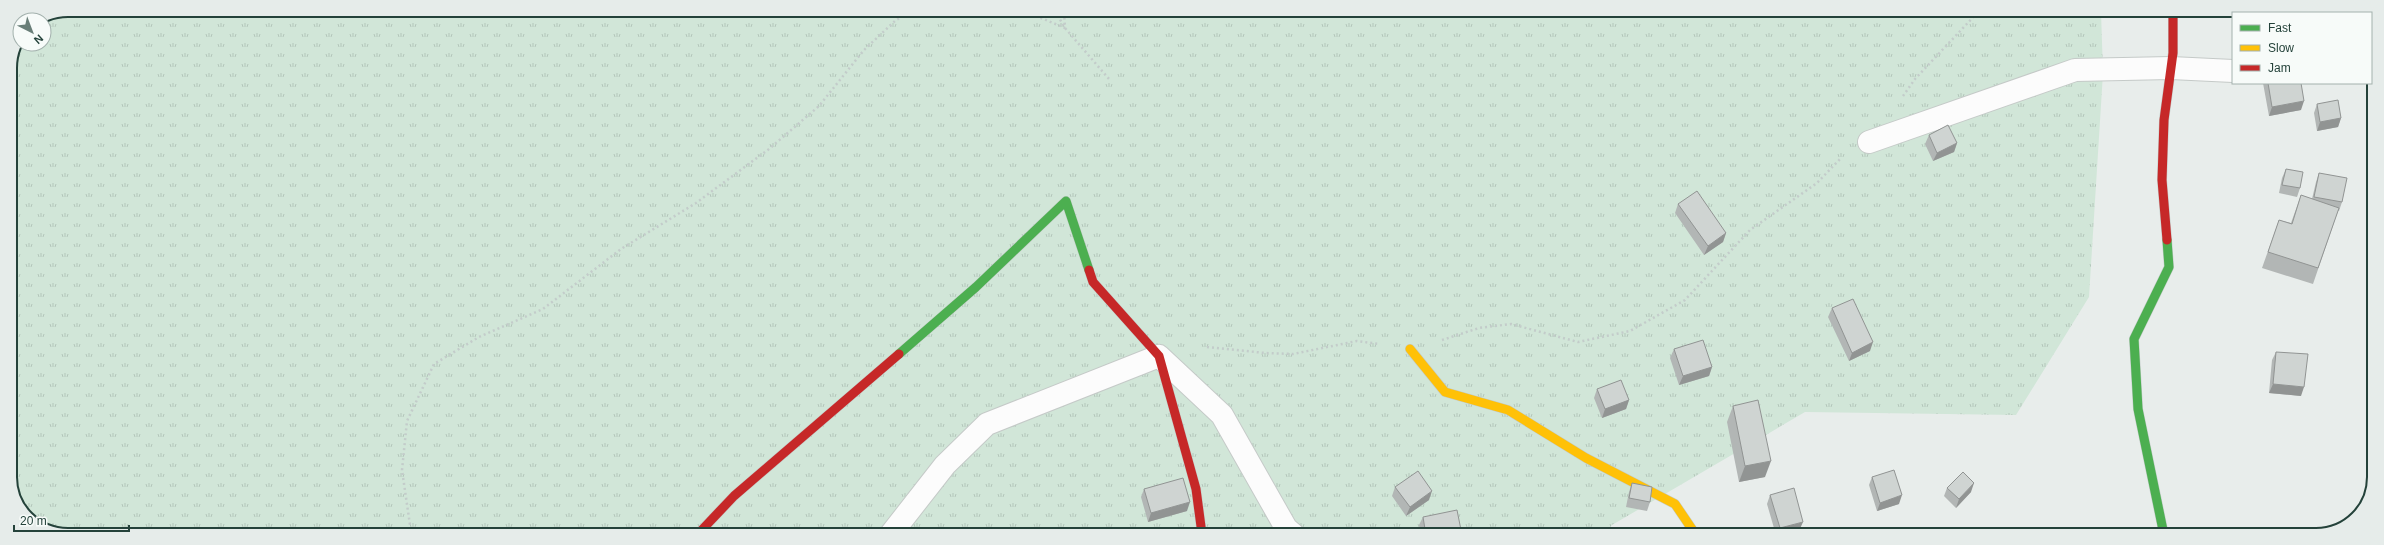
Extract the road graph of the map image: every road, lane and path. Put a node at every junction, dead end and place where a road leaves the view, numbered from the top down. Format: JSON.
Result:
{"nodes":[{"id":1,"x":901,"y":17,"type":"edge"},
{"id":2,"x":1042,"y":17,"type":"edge"},
{"id":3,"x":1059,"y":17,"type":"edge"},
{"id":4,"x":1064,"y":17,"type":"edge"},
{"id":5,"x":1973,"y":17,"type":"edge"},
{"id":6,"x":2173,"y":17,"type":"edge"},
{"id":7,"x":1065,"y":28,"type":"junction"},
{"id":8,"x":2171,"y":68,"type":"junction"},
{"id":9,"x":2232,"y":71,"type":"edge"},
{"id":10,"x":1109,"y":79,"type":"dead end"},
{"id":11,"x":1902,"y":98,"type":"dead end"},
{"id":12,"x":1869,"y":142,"type":"joint"},
{"id":13,"x":1207,"y":347,"type":"dead end"},
{"id":14,"x":1410,"y":349,"type":"junction"},
{"id":15,"x":1159,"y":356,"type":"junction"},
{"id":16,"x":409,"y":528,"type":"edge"},
{"id":17,"x":704,"y":528,"type":"edge"},
{"id":18,"x":896,"y":528,"type":"edge"},
{"id":19,"x":1201,"y":528,"type":"edge"},
{"id":20,"x":1286,"y":528,"type":"edge"},
{"id":21,"x":1691,"y":528,"type":"edge"},
{"id":22,"x":2163,"y":528,"type":"edge"}],
"edges":[{"from":1,"to":16,"type":"path"},
{"from":2,"to":7,"type":"path"},
{"from":3,"to":7,"type":"path"},
{"from":4,"to":7,"type":"path"},
{"from":5,"to":11,"type":"path"},
{"from":6,"to":8,"type":"street"},
{"from":7,"to":10,"type":"path"},
{"from":8,"to":9,"type":"street"},
{"from":8,"to":12,"type":"street"},
{"from":8,"to":22,"type":"street"},
{"from":12,"to":14,"type":"path"},
{"from":13,"to":14,"type":"path"},
{"from":14,"to":21,"type":"street"},
{"from":15,"to":17,"type":"street"},
{"from":15,"to":18,"type":"street"},
{"from":15,"to":19,"type":"street"},
{"from":15,"to":20,"type":"street"}]}
